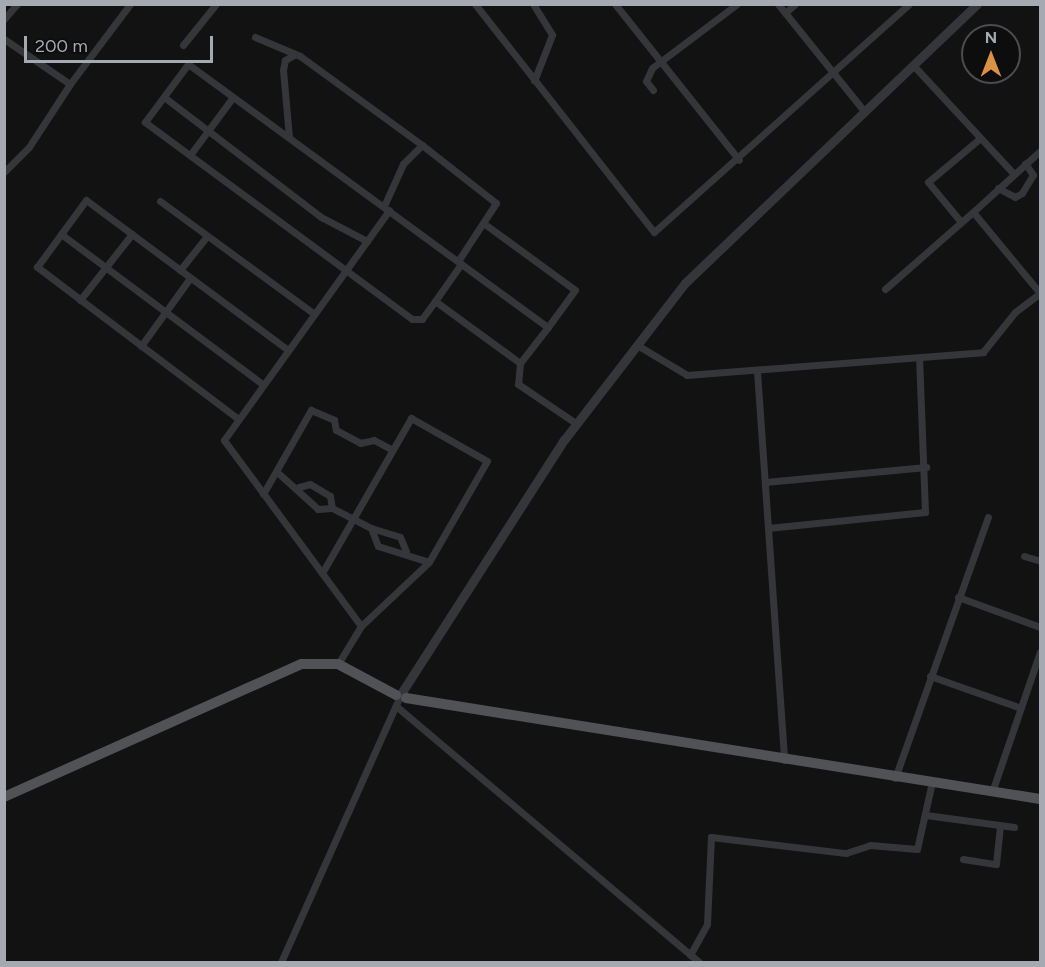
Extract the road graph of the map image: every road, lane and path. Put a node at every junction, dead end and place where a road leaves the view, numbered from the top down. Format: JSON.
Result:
{"nodes":[{"id":1,"x":17,"y":4,"type":"edge"},
{"id":2,"x":130,"y":4,"type":"edge"},
{"id":3,"x":216,"y":4,"type":"edge"},
{"id":4,"x":475,"y":4,"type":"edge"},
{"id":5,"x":533,"y":4,"type":"edge"},
{"id":6,"x":615,"y":4,"type":"edge"},
{"id":7,"x":737,"y":4,"type":"edge"},
{"id":8,"x":778,"y":4,"type":"edge"},
{"id":9,"x":795,"y":4,"type":"edge"},
{"id":10,"x":909,"y":4,"type":"edge"},
{"id":11,"x":973,"y":6,"type":"edge"},
{"id":12,"x":785,"y":13,"type":"junction"},
{"id":13,"x":4,"y":19,"type":"edge"},
{"id":14,"x":255,"y":37,"type":"dead end"},
{"id":15,"x":4,"y":39,"type":"edge"},
{"id":16,"x":183,"y":45,"type":"dead end"},
{"id":17,"x":300,"y":56,"type":"junction"},
{"id":18,"x":660,"y":62,"type":"junction"},
{"id":19,"x":913,"y":65,"type":"junction"},
{"id":20,"x":833,"y":73,"type":"junction"},
{"id":21,"x":534,"y":81,"type":"junction"},
{"id":22,"x":70,"y":84,"type":"junction"},
{"id":23,"x":653,"y":90,"type":"dead end"},
{"id":24,"x":232,"y":96,"type":"junction"},
{"id":25,"x":164,"y":97,"type":"junction"},
{"id":26,"x":864,"y":111,"type":"junction"},
{"id":27,"x":208,"y":129,"type":"junction"},
{"id":28,"x":289,"y":137,"type":"junction"},
{"id":29,"x":979,"y":139,"type":"junction"},
{"id":30,"x":422,"y":145,"type":"junction"},
{"id":31,"x":1041,"y":151,"type":"edge"},
{"id":32,"x":190,"y":155,"type":"junction"},
{"id":33,"x":739,"y":160,"type":"junction"},
{"id":34,"x":1025,"y":163,"type":"junction"},
{"id":35,"x":4,"y":172,"type":"edge"},
{"id":36,"x":1013,"y":174,"type":"junction"},
{"id":37,"x":998,"y":188,"type":"junction"},
{"id":38,"x":160,"y":201,"type":"dead end"},
{"id":39,"x":387,"y":208,"type":"junction"},
{"id":40,"x":973,"y":212,"type":"junction"},
{"id":41,"x":961,"y":222,"type":"junction"},
{"id":42,"x":486,"y":225,"type":"junction"},
{"id":43,"x":61,"y":234,"type":"junction"},
{"id":44,"x":132,"y":234,"type":"junction"},
{"id":45,"x":207,"y":236,"type":"junction"},
{"id":46,"x":367,"y":241,"type":"junction"},
{"id":47,"x":460,"y":262,"type":"junction"},
{"id":48,"x":105,"y":267,"type":"junction"},
{"id":49,"x":346,"y":268,"type":"junction"},
{"id":50,"x":180,"y":270,"type":"junction"},
{"id":51,"x":190,"y":278,"type":"junction"},
{"id":52,"x":885,"y":289,"type":"dead end"},
{"id":53,"x":1040,"y":293,"type":"edge"},
{"id":54,"x":80,"y":300,"type":"junction"},
{"id":55,"x":435,"y":301,"type":"junction"},
{"id":56,"x":166,"y":313,"type":"junction"},
{"id":57,"x":313,"y":314,"type":"junction"},
{"id":58,"x":548,"y":327,"type":"junction"},
{"id":59,"x":638,"y":345,"type":"junction"},
{"id":60,"x":141,"y":346,"type":"junction"},
{"id":61,"x":288,"y":350,"type":"junction"},
{"id":62,"x":919,"y":359,"type":"junction"},
{"id":63,"x":520,"y":363,"type":"junction"},
{"id":64,"x":757,"y":371,"type":"junction"},
{"id":65,"x":262,"y":384,"type":"junction"},
{"id":66,"x":237,"y":418,"type":"junction"},
{"id":67,"x":577,"y":424,"type":"junction"},
{"id":68,"x":393,"y":450,"type":"junction"},
{"id":69,"x":926,"y":467,"type":"junction"},
{"id":70,"x":277,"y":472,"type":"junction"},
{"id":71,"x":765,"y":482,"type":"junction"},
{"id":72,"x":300,"y":488,"type":"junction"},
{"id":73,"x":263,"y":494,"type":"junction"},
{"id":74,"x":332,"y":508,"type":"junction"},
{"id":75,"x":988,"y":517,"type":"dead end"},
{"id":76,"x":353,"y":520,"type":"junction"},
{"id":77,"x":371,"y":528,"type":"junction"},
{"id":78,"x":768,"y":528,"type":"junction"},
{"id":79,"x":406,"y":551,"type":"junction"},
{"id":80,"x":1024,"y":556,"type":"dead end"},
{"id":81,"x":1041,"y":561,"type":"edge"},
{"id":82,"x":429,"y":562,"type":"junction"},
{"id":83,"x":322,"y":573,"type":"junction"},
{"id":84,"x":958,"y":597,"type":"junction"},
{"id":85,"x":361,"y":626,"type":"junction"},
{"id":86,"x":1041,"y":627,"type":"edge"},
{"id":87,"x":1041,"y":652,"type":"edge"},
{"id":88,"x":338,"y":664,"type":"junction"},
{"id":89,"x":930,"y":676,"type":"junction"},
{"id":90,"x":400,"y":698,"type":"junction"},
{"id":91,"x":1021,"y":708,"type":"junction"},
{"id":92,"x":784,"y":762,"type":"junction"},
{"id":93,"x":895,"y":778,"type":"junction"},
{"id":94,"x":932,"y":782,"type":"junction"},
{"id":95,"x":992,"y":792,"type":"junction"},
{"id":96,"x":4,"y":796,"type":"edge"},
{"id":97,"x":1041,"y":799,"type":"edge"},
{"id":98,"x":926,"y":815,"type":"junction"},
{"id":99,"x":1000,"y":825,"type":"junction"},
{"id":100,"x":1014,"y":827,"type":"dead end"},
{"id":101,"x":963,"y":859,"type":"dead end"},
{"id":102,"x":690,"y":955,"type":"junction"},
{"id":103,"x":281,"y":963,"type":"edge"},
{"id":104,"x":699,"y":963,"type":"edge"}],
"edges":[{"from":1,"to":13,"type":"street"},
{"from":2,"to":22,"type":"street"},
{"from":3,"to":16,"type":"street"},
{"from":4,"to":21,"type":"street"},
{"from":5,"to":21,"type":"street"},
{"from":6,"to":18,"type":"street"},
{"from":7,"to":18,"type":"street"},
{"from":8,"to":12,"type":"street"},
{"from":9,"to":12,"type":"street"},
{"from":10,"to":20,"type":"street"},
{"from":11,"to":19,"type":"street"},
{"from":12,"to":20,"type":"street"},
{"from":14,"to":17,"type":"street"},
{"from":15,"to":22,"type":"street"},
{"from":17,"to":28,"type":"street"},
{"from":17,"to":30,"type":"street"},
{"from":18,"to":23,"type":"street"},
{"from":18,"to":33,"type":"street"},
{"from":19,"to":26,"type":"street"},
{"from":19,"to":29,"type":"street"},
{"from":20,"to":26,"type":"street"},
{"from":20,"to":33,"type":"street"},
{"from":21,"to":33,"type":"street"},
{"from":22,"to":35,"type":"street"},
{"from":24,"to":25,"type":"street"},
{"from":24,"to":27,"type":"street"},
{"from":24,"to":28,"type":"street"},
{"from":25,"to":27,"type":"street"},
{"from":25,"to":32,"type":"street"},
{"from":26,"to":59,"type":"street"},
{"from":27,"to":32,"type":"street"},
{"from":27,"to":46,"type":"street"},
{"from":28,"to":39,"type":"street"},
{"from":29,"to":36,"type":"street"},
{"from":29,"to":41,"type":"street"},
{"from":30,"to":39,"type":"street"},
{"from":30,"to":42,"type":"street"},
{"from":31,"to":34,"type":"street"},
{"from":32,"to":49,"type":"street"},
{"from":34,"to":36,"type":"street"},
{"from":34,"to":37,"type":"street"},
{"from":36,"to":37,"type":"street"},
{"from":37,"to":40,"type":"street"},
{"from":38,"to":45,"type":"street"},
{"from":39,"to":46,"type":"street"},
{"from":39,"to":47,"type":"street"},
{"from":40,"to":41,"type":"street"},
{"from":40,"to":53,"type":"street"},
{"from":41,"to":52,"type":"street"},
{"from":42,"to":47,"type":"street"},
{"from":42,"to":58,"type":"street"},
{"from":43,"to":44,"type":"street"},
{"from":43,"to":48,"type":"street"},
{"from":43,"to":54,"type":"street"},
{"from":44,"to":48,"type":"street"},
{"from":44,"to":50,"type":"street"},
{"from":45,"to":50,"type":"street"},
{"from":45,"to":57,"type":"street"},
{"from":46,"to":49,"type":"street"},
{"from":47,"to":55,"type":"street"},
{"from":47,"to":58,"type":"street"},
{"from":48,"to":54,"type":"street"},
{"from":48,"to":56,"type":"street"},
{"from":49,"to":55,"type":"street"},
{"from":49,"to":57,"type":"street"},
{"from":50,"to":51,"type":"street"},
{"from":51,"to":56,"type":"street"},
{"from":51,"to":61,"type":"street"},
{"from":53,"to":62,"type":"street"},
{"from":54,"to":60,"type":"street"},
{"from":55,"to":63,"type":"street"},
{"from":56,"to":60,"type":"street"},
{"from":56,"to":65,"type":"street"},
{"from":57,"to":61,"type":"street"},
{"from":58,"to":63,"type":"street"},
{"from":59,"to":64,"type":"street"},
{"from":59,"to":67,"type":"street"},
{"from":60,"to":66,"type":"street"},
{"from":61,"to":65,"type":"street"},
{"from":62,"to":64,"type":"street"},
{"from":62,"to":69,"type":"street"},
{"from":63,"to":67,"type":"street"},
{"from":64,"to":71,"type":"street"},
{"from":65,"to":66,"type":"street"},
{"from":66,"to":73,"type":"street"},
{"from":67,"to":90,"type":"street"},
{"from":68,"to":70,"type":"street"},
{"from":68,"to":76,"type":"street"},
{"from":68,"to":82,"type":"street"},
{"from":69,"to":71,"type":"street"},
{"from":69,"to":78,"type":"street"},
{"from":70,"to":72,"type":"street"},
{"from":70,"to":73,"type":"street"},
{"from":71,"to":78,"type":"street"},
{"from":72,"to":74,"type":"street"},
{"from":72,"to":74,"type":"street"},
{"from":73,"to":83,"type":"street"},
{"from":74,"to":76,"type":"street"},
{"from":75,"to":84,"type":"street"},
{"from":76,"to":77,"type":"street"},
{"from":76,"to":83,"type":"street"},
{"from":77,"to":79,"type":"street"},
{"from":77,"to":79,"type":"street"},
{"from":78,"to":92,"type":"street"},
{"from":79,"to":82,"type":"street"},
{"from":80,"to":81,"type":"street"},
{"from":82,"to":85,"type":"street"},
{"from":83,"to":85,"type":"street"},
{"from":84,"to":86,"type":"street"},
{"from":84,"to":89,"type":"street"},
{"from":85,"to":88,"type":"street"},
{"from":87,"to":91,"type":"street"},
{"from":88,"to":90,"type":"main road"},
{"from":88,"to":96,"type":"main road"},
{"from":89,"to":91,"type":"street"},
{"from":89,"to":93,"type":"street"},
{"from":90,"to":92,"type":"main road"},
{"from":90,"to":102,"type":"street"},
{"from":90,"to":103,"type":"street"},
{"from":91,"to":95,"type":"street"},
{"from":92,"to":93,"type":"main road"},
{"from":93,"to":94,"type":"main road"},
{"from":94,"to":95,"type":"main road"},
{"from":94,"to":98,"type":"street"},
{"from":95,"to":97,"type":"main road"},
{"from":98,"to":99,"type":"street"},
{"from":98,"to":102,"type":"street"},
{"from":99,"to":100,"type":"street"},
{"from":99,"to":101,"type":"street"},
{"from":102,"to":104,"type":"street"}]}
